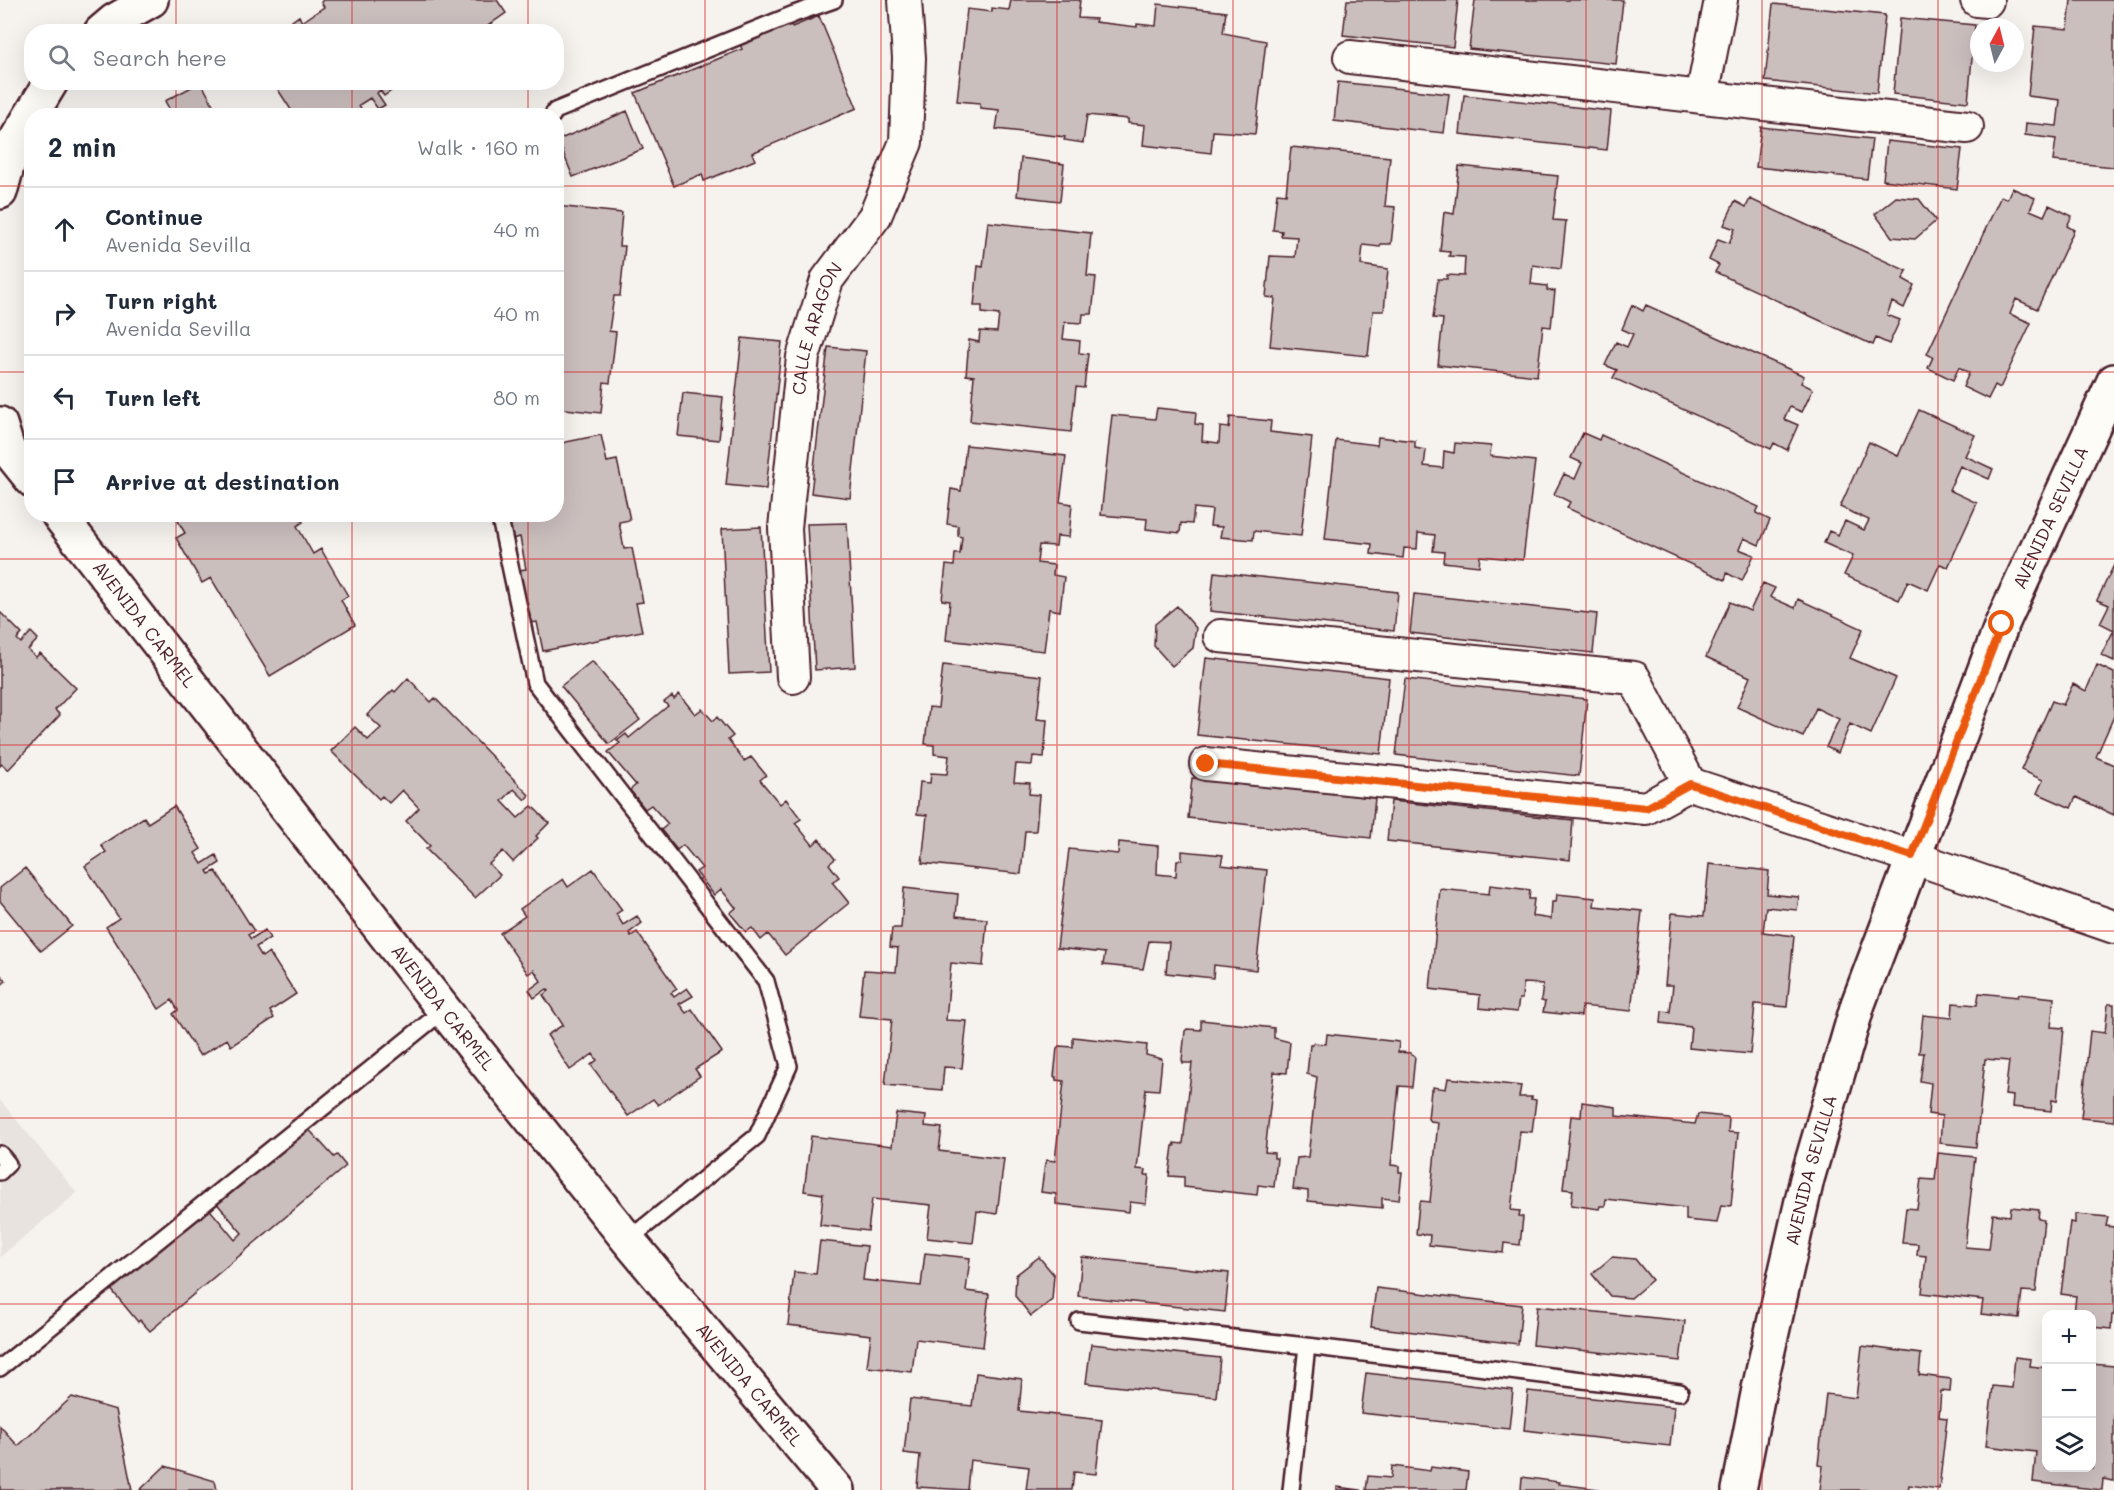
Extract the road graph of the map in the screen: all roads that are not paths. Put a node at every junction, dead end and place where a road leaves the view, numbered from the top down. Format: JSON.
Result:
{"nodes":[{"id":1,"x":151,"y":0,"type":"edge"},
{"id":2,"x":834,"y":0,"type":"edge"},
{"id":3,"x":905,"y":0,"type":"edge"},
{"id":4,"x":1721,"y":0,"type":"edge"},
{"id":5,"x":110,"y":24,"type":"edge"},
{"id":6,"x":1350,"y":57,"type":"dead end"},
{"id":7,"x":46,"y":90,"type":"edge"},
{"id":8,"x":1702,"y":97,"type":"junction"},
{"id":9,"x":35,"y":108,"type":"edge"},
{"id":10,"x":563,"y":108,"type":"edge"},
{"id":11,"x":24,"y":127,"type":"edge"},
{"id":12,"x":1967,"y":127,"type":"dead end"},
{"id":13,"x":0,"y":192,"type":"edge"},
{"id":14,"x":2111,"y":396,"type":"edge"},
{"id":15,"x":0,"y":424,"type":"edge"},
{"id":16,"x":24,"y":470,"type":"edge"},
{"id":17,"x":64,"y":522,"type":"edge"},
{"id":18,"x":501,"y":522,"type":"edge"},
{"id":19,"x":1220,"y":636,"type":"dead end"},
{"id":20,"x":793,"y":677,"type":"dead end"},
{"id":21,"x":1206,"y":764,"type":"dead end"},
{"id":22,"x":1690,"y":784,"type":"junction"},
{"id":23,"x":1912,"y":856,"type":"junction"},
{"id":24,"x":2114,"y":927,"type":"edge"},
{"id":25,"x":444,"y":1011,"type":"junction"},
{"id":26,"x":0,"y":1154,"type":"edge"},
{"id":27,"x":0,"y":1172,"type":"edge"},
{"id":28,"x":628,"y":1240,"type":"junction"},
{"id":29,"x":1078,"y":1321,"type":"dead end"},
{"id":30,"x":1307,"y":1346,"type":"junction"},
{"id":31,"x":0,"y":1368,"type":"edge"},
{"id":32,"x":1680,"y":1392,"type":"dead end"},
{"id":33,"x":837,"y":1490,"type":"edge"},
{"id":34,"x":1291,"y":1490,"type":"edge"},
{"id":35,"x":1739,"y":1490,"type":"edge"}],
"edges":[{"from":1,"to":5,"type":"street"},
{"from":2,"to":10,"type":"lane"},
{"from":3,"to":20,"type":"street","name":"CALLE ARAGON"},
{"from":4,"to":8,"type":"street"},
{"from":6,"to":8,"type":"street"},
{"from":7,"to":9,"type":"street"},
{"from":8,"to":12,"type":"street"},
{"from":11,"to":13,"type":"street"},
{"from":14,"to":23,"type":"street","name":"AVENIDA SEVILLA"},
{"from":15,"to":16,"type":"street"},
{"from":17,"to":25,"type":"street","name":"AVENIDA CARMEL"},
{"from":18,"to":28,"type":"lane"},
{"from":19,"to":22,"type":"street"},
{"from":21,"to":22,"type":"street"},
{"from":22,"to":23,"type":"street"},
{"from":23,"to":24,"type":"street"},
{"from":23,"to":35,"type":"street","name":"AVENIDA SEVILLA"},
{"from":25,"to":28,"type":"street","name":"AVENIDA CARMEL"},
{"from":25,"to":31,"type":"lane"},
{"from":26,"to":27,"type":"lane"},
{"from":28,"to":33,"type":"street","name":"AVENIDA CARMEL"},
{"from":29,"to":30,"type":"lane"},
{"from":30,"to":32,"type":"lane"},
{"from":30,"to":34,"type":"lane"}]}
